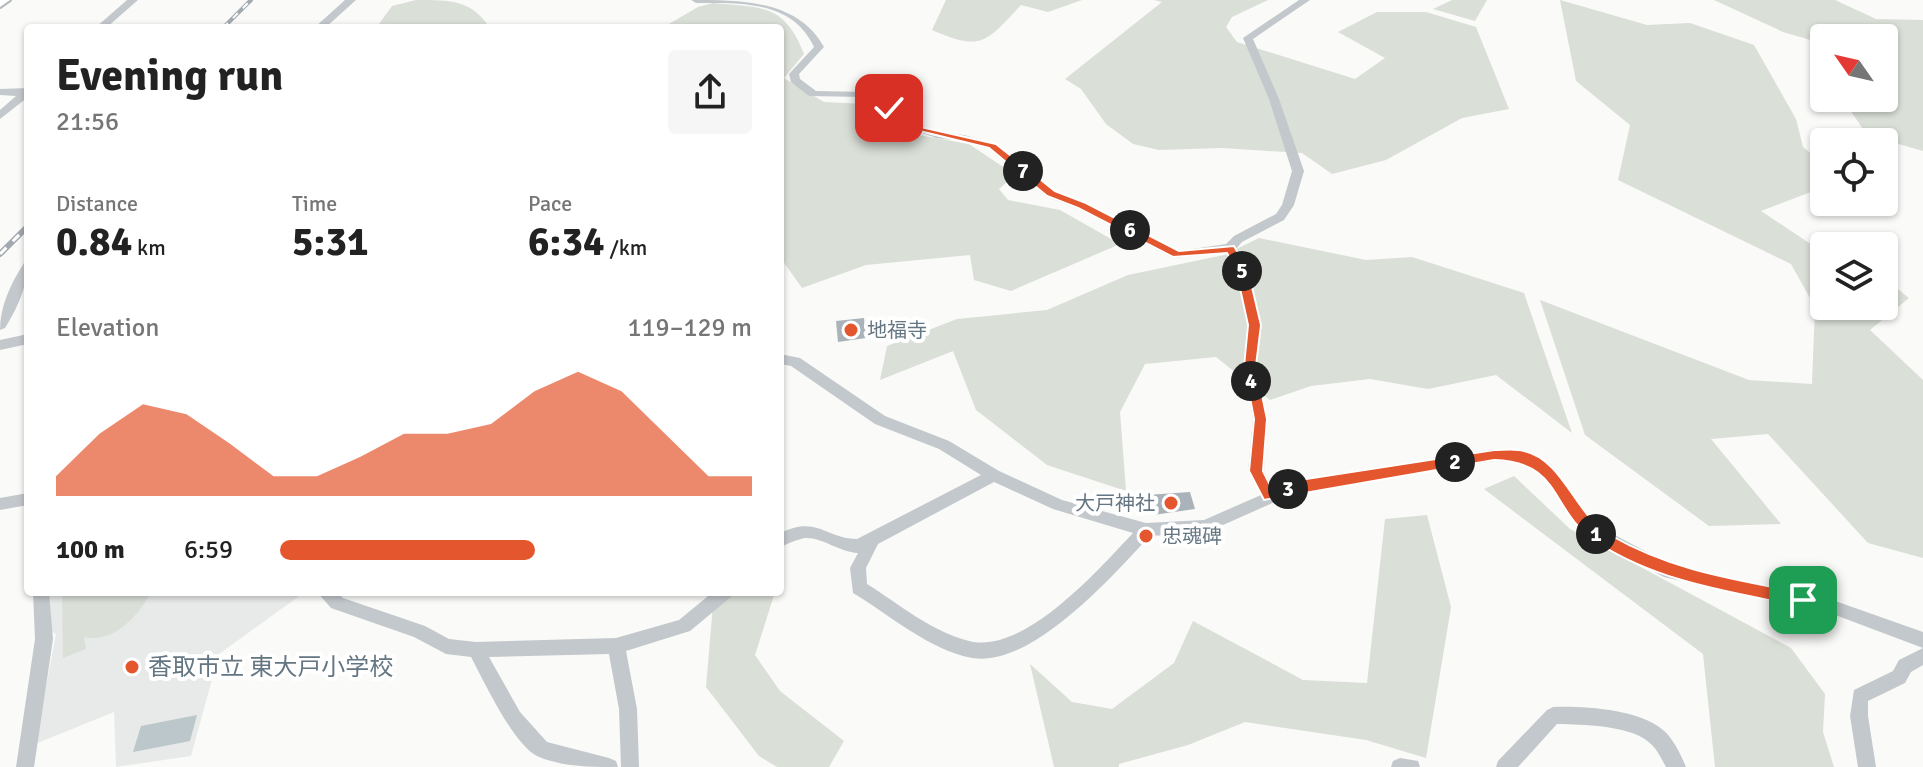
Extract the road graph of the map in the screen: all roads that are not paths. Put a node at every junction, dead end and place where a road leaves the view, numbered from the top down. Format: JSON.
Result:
{"nodes":[{"id":1,"x":133,"y":0,"type":"edge"},
{"id":2,"x":351,"y":0,"type":"edge"},
{"id":3,"x":696,"y":0,"type":"edge"},
{"id":4,"x":754,"y":0,"type":"edge"},
{"id":5,"x":1305,"y":0,"type":"edge"},
{"id":6,"x":105,"y":24,"type":"edge"},
{"id":7,"x":324,"y":24,"type":"edge"},
{"id":8,"x":0,"y":92,"type":"edge"},
{"id":9,"x":24,"y":92,"type":"edge"},
{"id":10,"x":24,"y":95,"type":"edge"},
{"id":11,"x":0,"y":116,"type":"edge"},
{"id":12,"x":1230,"y":248,"type":"junction"},
{"id":13,"x":24,"y":271,"type":"edge"},
{"id":14,"x":0,"y":325,"type":"edge"},
{"id":15,"x":24,"y":340,"type":"edge"},
{"id":16,"x":0,"y":345,"type":"edge"},
{"id":17,"x":784,"y":360,"type":"edge"},
{"id":18,"x":994,"y":475,"type":"junction"},
{"id":19,"x":1269,"y":496,"type":"junction"},
{"id":20,"x":24,"y":500,"type":"edge"},
{"id":21,"x":0,"y":504,"type":"edge"},
{"id":22,"x":1146,"y":530,"type":"junction"},
{"id":23,"x":784,"y":538,"type":"edge"},
{"id":24,"x":871,"y":542,"type":"junction"},
{"id":25,"x":41,"y":596,"type":"edge"},
{"id":26,"x":329,"y":596,"type":"edge"},
{"id":27,"x":720,"y":596,"type":"edge"},
{"id":28,"x":1923,"y":640,"type":"edge"},
{"id":29,"x":616,"y":646,"type":"junction"},
{"id":30,"x":476,"y":650,"type":"junction"},
{"id":31,"x":1923,"y":656,"type":"edge"},
{"id":32,"x":25,"y":767,"type":"edge"},
{"id":33,"x":609,"y":767,"type":"edge"},
{"id":34,"x":630,"y":767,"type":"edge"},
{"id":35,"x":1400,"y":767,"type":"edge"},
{"id":36,"x":1411,"y":767,"type":"edge"},
{"id":37,"x":1505,"y":767,"type":"edge"},
{"id":38,"x":1677,"y":767,"type":"edge"},
{"id":39,"x":1867,"y":767,"type":"edge"}],
"edges":[{"from":1,"to":6,"type":"street"},
{"from":2,"to":7,"type":"street"},
{"from":3,"to":4,"type":"street"},
{"from":4,"to":12,"type":"street"},
{"from":5,"to":12,"type":"street"},
{"from":8,"to":9,"type":"street"},
{"from":10,"to":11,"type":"street"},
{"from":12,"to":19,"type":"street"},
{"from":13,"to":14,"type":"street"},
{"from":15,"to":16,"type":"street"},
{"from":17,"to":18,"type":"street"},
{"from":18,"to":22,"type":"street"},
{"from":18,"to":24,"type":"street"},
{"from":19,"to":22,"type":"street"},
{"from":19,"to":28,"type":"street"},
{"from":20,"to":21,"type":"street"},
{"from":22,"to":24,"type":"street"},
{"from":23,"to":24,"type":"street"},
{"from":25,"to":32,"type":"street"},
{"from":26,"to":30,"type":"street"},
{"from":27,"to":29,"type":"street"},
{"from":29,"to":30,"type":"street"},
{"from":29,"to":34,"type":"street"},
{"from":30,"to":33,"type":"street"},
{"from":31,"to":39,"type":"street"},
{"from":35,"to":36,"type":"street"},
{"from":37,"to":38,"type":"street"}]}
